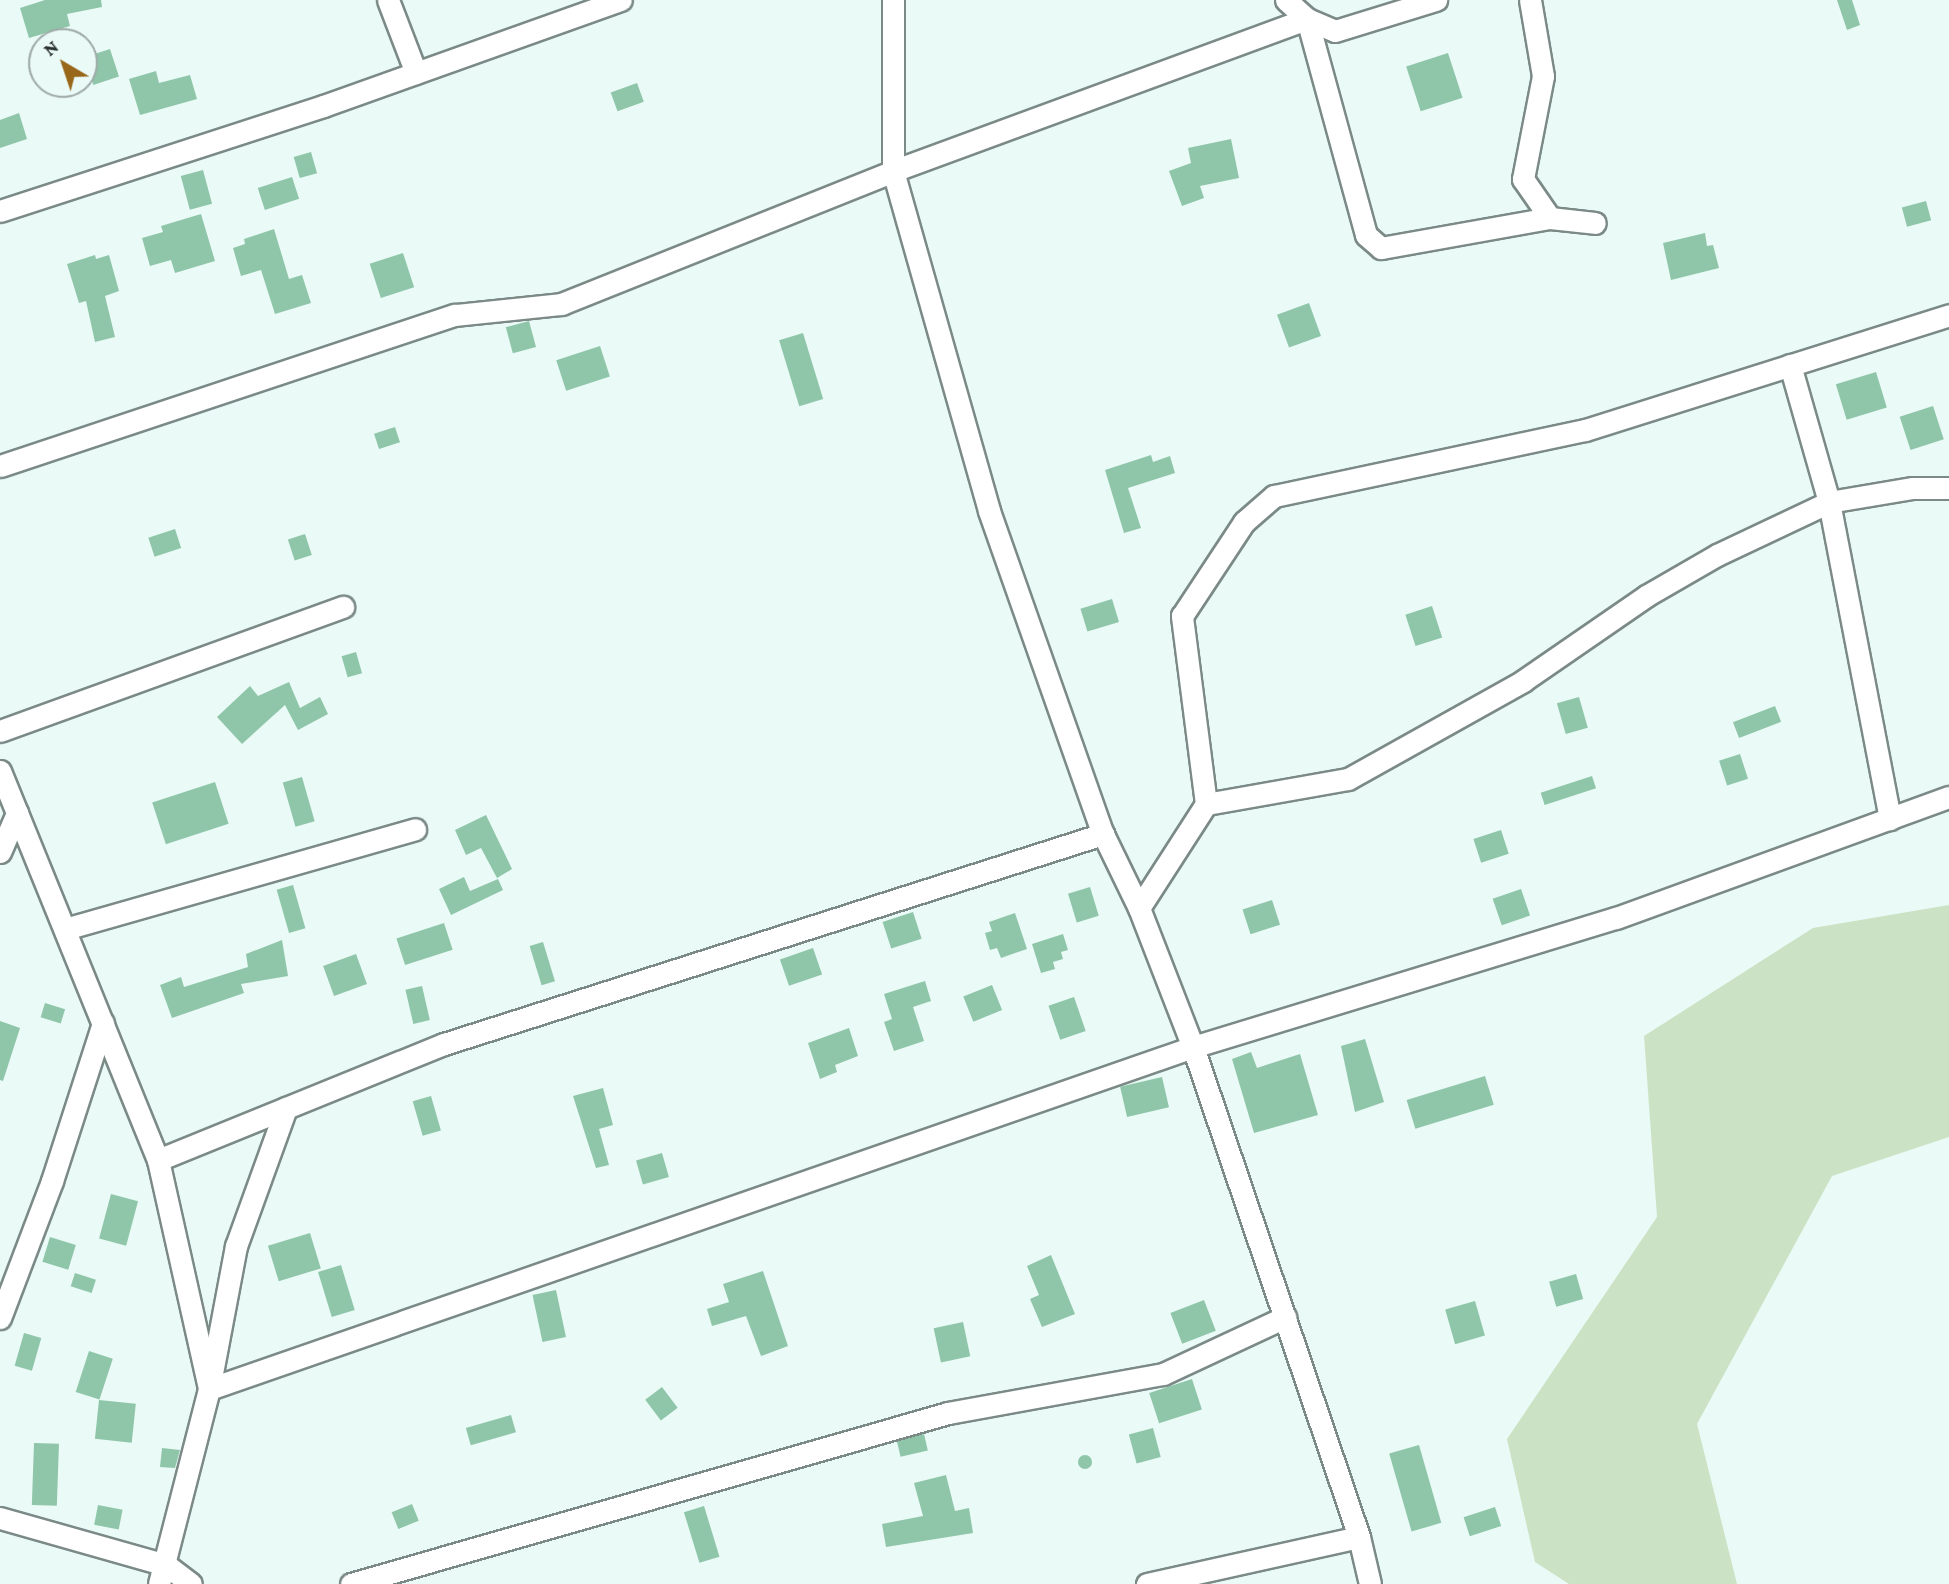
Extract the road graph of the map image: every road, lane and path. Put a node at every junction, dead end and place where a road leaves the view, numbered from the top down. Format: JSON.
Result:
{"nodes":[{"id":1,"x":388,"y":0,"type":"edge"},
{"id":2,"x":621,"y":0,"type":"edge"},
{"id":3,"x":893,"y":0,"type":"edge"},
{"id":4,"x":1286,"y":0,"type":"edge"},
{"id":5,"x":1436,"y":0,"type":"edge"},
{"id":6,"x":1530,"y":0,"type":"edge"},
{"id":7,"x":1307,"y":19,"type":"junction"},
{"id":8,"x":416,"y":73,"type":"junction"},
{"id":9,"x":893,"y":171,"type":"junction"},
{"id":10,"x":0,"y":211,"type":"edge"},
{"id":11,"x":1550,"y":218,"type":"junction"},
{"id":12,"x":1595,"y":223,"type":"dead end"},
{"id":13,"x":1949,"y":315,"type":"edge"},
{"id":14,"x":1790,"y":365,"type":"junction"},
{"id":15,"x":0,"y":466,"type":"edge"},
{"id":16,"x":1949,"y":488,"type":"edge"},
{"id":17,"x":1829,"y":502,"type":"junction"},
{"id":18,"x":343,"y":607,"type":"dead end"},
{"id":19,"x":0,"y":731,"type":"edge"},
{"id":20,"x":0,"y":771,"type":"edge"},
{"id":21,"x":1949,"y":797,"type":"edge"},
{"id":22,"x":1206,"y":804,"type":"junction"},
{"id":23,"x":17,"y":813,"type":"junction"},
{"id":24,"x":1890,"y":819,"type":"junction"},
{"id":25,"x":415,"y":829,"type":"dead end"},
{"id":26,"x":1103,"y":834,"type":"junction"},
{"id":27,"x":0,"y":852,"type":"edge"},
{"id":28,"x":1139,"y":908,"type":"junction"},
{"id":29,"x":65,"y":929,"type":"junction"},
{"id":30,"x":103,"y":1023,"type":"junction"},
{"id":31,"x":1193,"y":1047,"type":"junction"},
{"id":32,"x":286,"y":1108,"type":"junction"},
{"id":33,"x":158,"y":1160,"type":"junction"},
{"id":34,"x":1285,"y":1317,"type":"junction"},
{"id":35,"x":0,"y":1318,"type":"edge"},
{"id":36,"x":209,"y":1390,"type":"junction"},
{"id":37,"x":0,"y":1518,"type":"edge"},
{"id":38,"x":1359,"y":1537,"type":"junction"},
{"id":39,"x":162,"y":1574,"type":"edge"},
{"id":40,"x":191,"y":1584,"type":"edge"},
{"id":41,"x":351,"y":1584,"type":"edge"},
{"id":42,"x":1147,"y":1584,"type":"edge"},
{"id":43,"x":1370,"y":1584,"type":"edge"}],
"edges":[{"from":1,"to":8,"type":"street"},
{"from":2,"to":8,"type":"street"},
{"from":3,"to":9,"type":"street"},
{"from":4,"to":7,"type":"street"},
{"from":5,"to":7,"type":"street"},
{"from":6,"to":11,"type":"street"},
{"from":7,"to":9,"type":"street"},
{"from":7,"to":11,"type":"street"},
{"from":8,"to":10,"type":"street"},
{"from":9,"to":15,"type":"street"},
{"from":9,"to":26,"type":"street"},
{"from":11,"to":12,"type":"street"},
{"from":13,"to":14,"type":"street"},
{"from":14,"to":17,"type":"street"},
{"from":14,"to":22,"type":"street"},
{"from":16,"to":17,"type":"street"},
{"from":17,"to":22,"type":"street"},
{"from":17,"to":24,"type":"street"},
{"from":18,"to":19,"type":"street"},
{"from":20,"to":23,"type":"street"},
{"from":21,"to":24,"type":"street"},
{"from":22,"to":28,"type":"street"},
{"from":23,"to":27,"type":"street"},
{"from":23,"to":29,"type":"street"},
{"from":24,"to":31,"type":"street"},
{"from":25,"to":29,"type":"street"},
{"from":26,"to":28,"type":"street"},
{"from":26,"to":32,"type":"street"},
{"from":28,"to":31,"type":"street"},
{"from":29,"to":30,"type":"street"},
{"from":30,"to":33,"type":"street"},
{"from":30,"to":35,"type":"street"},
{"from":31,"to":34,"type":"street"},
{"from":31,"to":36,"type":"street"},
{"from":32,"to":33,"type":"street"},
{"from":32,"to":36,"type":"street"},
{"from":33,"to":36,"type":"street"},
{"from":34,"to":38,"type":"street"},
{"from":34,"to":41,"type":"street"},
{"from":36,"to":39,"type":"street"},
{"from":37,"to":39,"type":"street"},
{"from":38,"to":42,"type":"street"},
{"from":38,"to":43,"type":"street"},
{"from":39,"to":40,"type":"street"}]}
